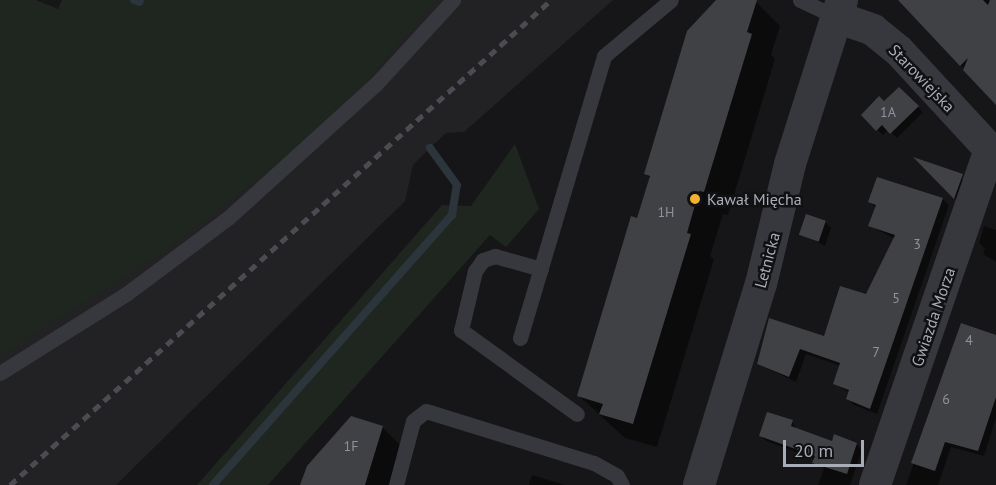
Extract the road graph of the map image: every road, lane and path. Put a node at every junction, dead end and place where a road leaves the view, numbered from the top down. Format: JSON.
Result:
{"nodes":[{"id":1,"x":453,"y":0,"type":"edge"},
{"id":2,"x":671,"y":0,"type":"edge"},
{"id":3,"x":800,"y":0,"type":"edge"},
{"id":4,"x":839,"y":8,"type":"edge"},
{"id":5,"x":993,"y":153,"type":"edge"},
{"id":6,"x":541,"y":269,"type":"junction"},
{"id":7,"x":520,"y":338,"type":"dead end"},
{"id":8,"x":0,"y":373,"type":"edge"},
{"id":9,"x":577,"y":414,"type":"dead end"},
{"id":10,"x":396,"y":485,"type":"edge"},
{"id":11,"x":622,"y":485,"type":"edge"},
{"id":12,"x":699,"y":485,"type":"edge"},
{"id":13,"x":875,"y":485,"type":"edge"}],
"edges":[{"from":1,"to":8,"type":"lane"},
{"from":2,"to":6,"type":"lane"},
{"from":3,"to":4,"type":"lane"},
{"from":4,"to":5,"type":"street","name":"Starowiejska"},
{"from":4,"to":12,"type":"street","name":"Letnicka"},
{"from":5,"to":13,"type":"street","name":"Gwiazda Morza"},
{"from":6,"to":7,"type":"lane"},
{"from":6,"to":9,"type":"lane"},
{"from":10,"to":11,"type":"lane"}]}
